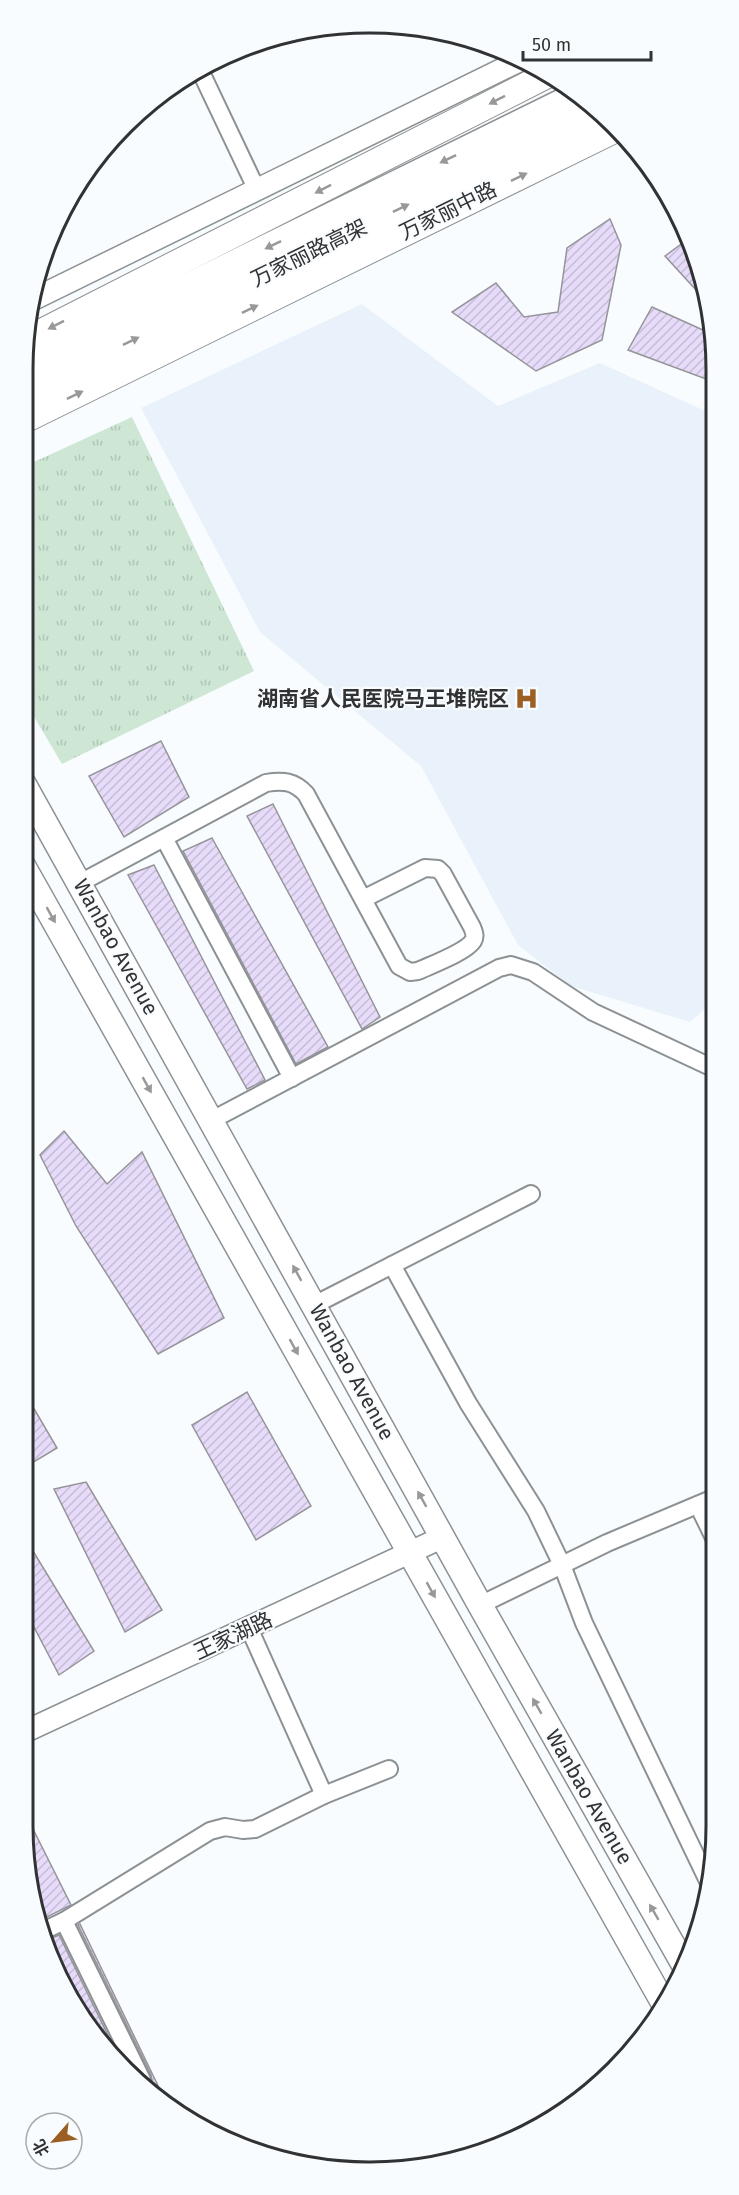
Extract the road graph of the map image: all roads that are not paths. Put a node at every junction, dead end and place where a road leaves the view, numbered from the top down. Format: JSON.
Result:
{"nodes":[{"id":1,"x":511,"y":65,"type":"edge"},
{"id":2,"x":203,"y":77,"type":"edge"},
{"id":3,"x":539,"y":79,"type":"edge"},
{"id":4,"x":569,"y":99,"type":"edge"},
{"id":5,"x":589,"y":115,"type":"edge"},
{"id":6,"x":608,"y":133,"type":"edge"},
{"id":7,"x":255,"y":186,"type":"dead end"},
{"id":8,"x":41,"y":296,"type":"edge"},
{"id":9,"x":35,"y":335,"type":"edge"},
{"id":10,"x":33,"y":363,"type":"edge"},
{"id":11,"x":33,"y":390,"type":"edge"},
{"id":12,"x":33,"y":416,"type":"edge"},
{"id":13,"x":33,"y":819,"type":"edge"},
{"id":14,"x":164,"y":838,"type":"junction"},
{"id":15,"x":80,"y":883,"type":"junction"},
{"id":16,"x":33,"y":884,"type":"edge"},
{"id":17,"x":363,"y":899,"type":"junction"},
{"id":18,"x":706,"y":1065,"type":"edge"},
{"id":19,"x":292,"y":1078,"type":"junction"},
{"id":20,"x":212,"y":1120,"type":"junction"},
{"id":21,"x":531,"y":1194,"type":"dead end"},
{"id":22,"x":392,"y":1265,"type":"junction"},
{"id":23,"x":314,"y":1305,"type":"junction"},
{"id":24,"x":706,"y":1501,"type":"edge"},
{"id":25,"x":698,"y":1504,"type":"junction"},
{"id":26,"x":706,"y":1521,"type":"edge"},
{"id":27,"x":443,"y":1537,"type":"junction"},
{"id":28,"x":410,"y":1553,"type":"junction"},
{"id":29,"x":562,"y":1565,"type":"junction"},
{"id":30,"x":480,"y":1605,"type":"junction"},
{"id":31,"x":249,"y":1628,"type":"junction"},
{"id":32,"x":33,"y":1728,"type":"edge"},
{"id":33,"x":389,"y":1769,"type":"dead end"},
{"id":34,"x":324,"y":1795,"type":"junction"},
{"id":35,"x":703,"y":1870,"type":"edge"},
{"id":36,"x":64,"y":1921,"type":"junction"},
{"id":37,"x":49,"y":1928,"type":"edge"},
{"id":38,"x":679,"y":1956,"type":"edge"},
{"id":39,"x":660,"y":1996,"type":"edge"},
{"id":40,"x":135,"y":2066,"type":"edge"}],
"edges":[{"from":1,"to":8,"type":"street"},
{"from":2,"to":7,"type":"street"},
{"from":3,"to":9,"type":"main road","one_way":true},
{"from":4,"to":10,"type":"highway","name":"万家丽路高架","one_way":true},
{"from":11,"to":5,"type":"highway","name":"万家丽路高架","one_way":true},
{"from":12,"to":6,"type":"main road","name":"万家丽中路","one_way":true},
{"from":13,"to":15,"type":"main road","name":"Wanbao Avenue"},
{"from":14,"to":15,"type":"street"},
{"from":14,"to":17,"type":"street"},
{"from":14,"to":19,"type":"street"},
{"from":15,"to":20,"type":"main road","name":"Wanbao Avenue"},
{"from":16,"to":28,"type":"main road","name":"Wanbao Avenue","one_way":true},
{"from":17,"to":17,"type":"street"},
{"from":18,"to":19,"type":"street"},
{"from":19,"to":20,"type":"street"},
{"from":23,"to":20,"type":"main road","name":"Wanbao Avenue","one_way":true},
{"from":21,"to":22,"type":"street"},
{"from":22,"to":23,"type":"street"},
{"from":22,"to":29,"type":"street"},
{"from":27,"to":23,"type":"main road","name":"Wanbao Avenue","one_way":true},
{"from":24,"to":25,"type":"street"},
{"from":25,"to":26,"type":"street"},
{"from":25,"to":29,"type":"street"},
{"from":27,"to":28,"type":"street","name":"王家湖路"},
{"from":27,"to":30,"type":"main road","name":"Wanbao Avenue"},
{"from":28,"to":31,"type":"street","name":"王家湖路"},
{"from":28,"to":39,"type":"main road","name":"Wanbao Avenue","one_way":true},
{"from":29,"to":30,"type":"street"},
{"from":29,"to":35,"type":"street"},
{"from":38,"to":30,"type":"main road","name":"Wanbao Avenue","one_way":true},
{"from":31,"to":32,"type":"street","name":"王家湖路"},
{"from":31,"to":34,"type":"street"},
{"from":33,"to":34,"type":"street"},
{"from":34,"to":36,"type":"street"},
{"from":36,"to":37,"type":"street"},
{"from":36,"to":40,"type":"street"}]}
